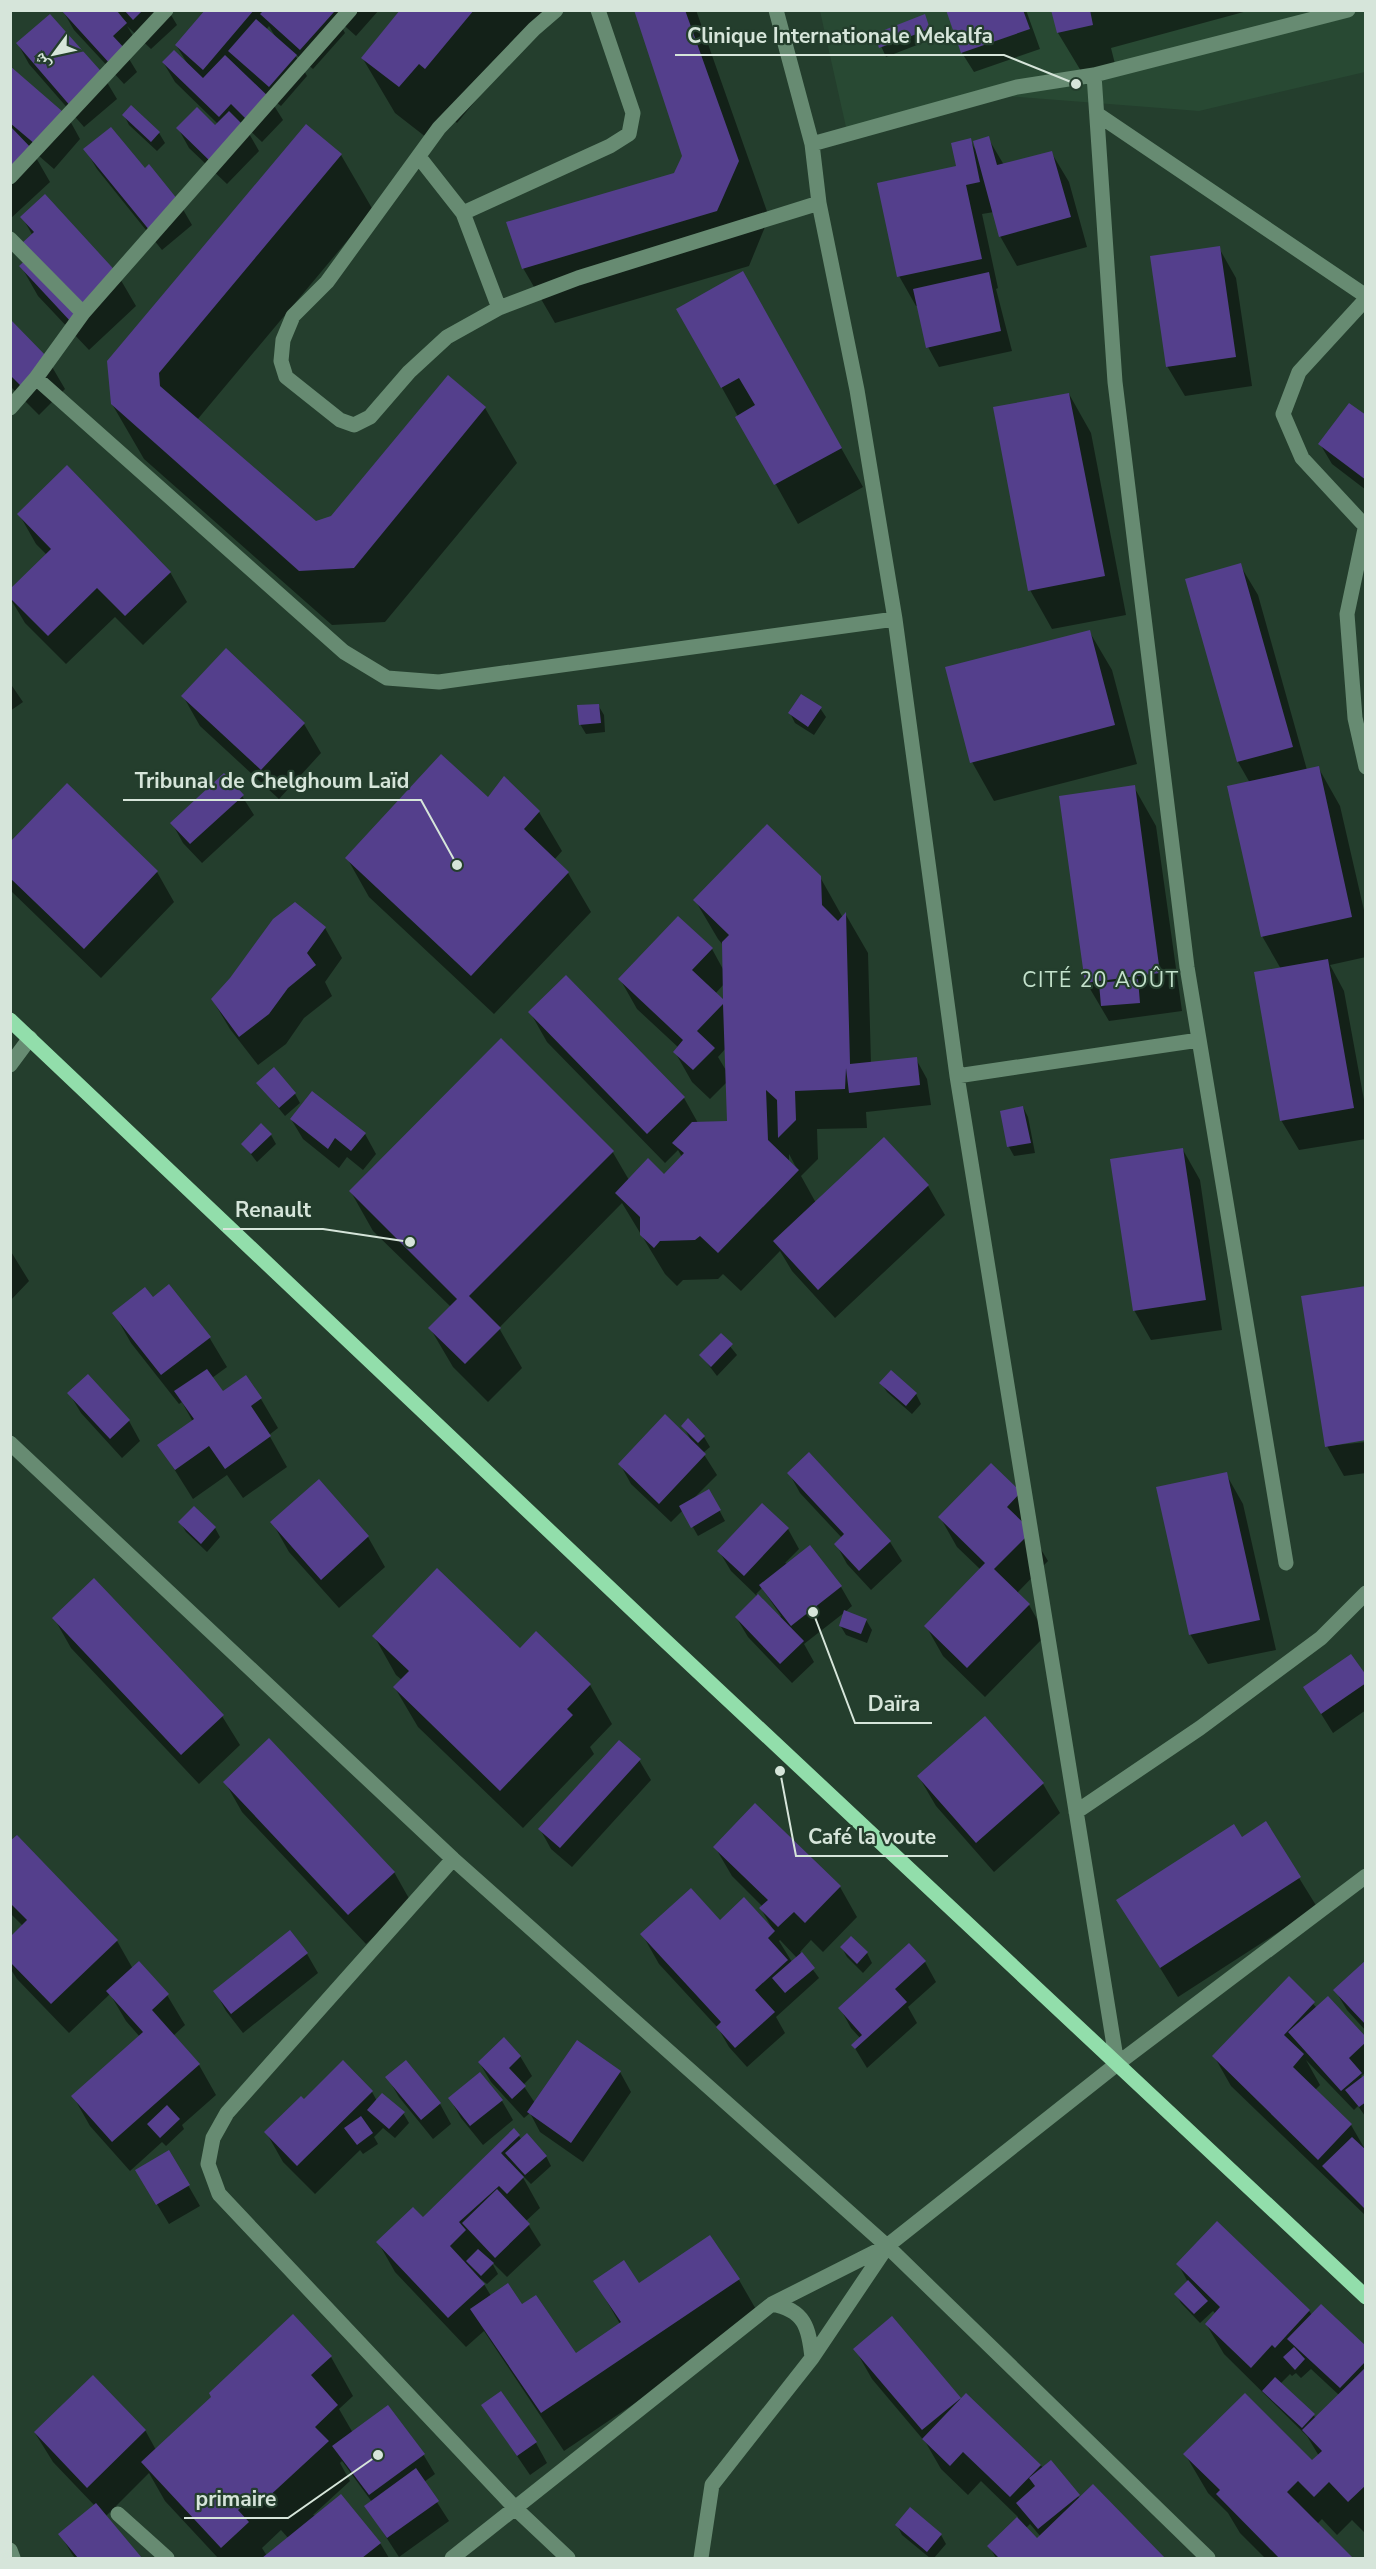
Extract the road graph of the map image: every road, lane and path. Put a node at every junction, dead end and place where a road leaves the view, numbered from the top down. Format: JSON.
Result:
{"nodes":[{"id":1,"x":166,"y":10,"type":"edge"},
{"id":2,"x":350,"y":10,"type":"edge"},
{"id":3,"x":556,"y":10,"type":"edge"},
{"id":4,"x":598,"y":10,"type":"edge"},
{"id":5,"x":776,"y":10,"type":"edge"},
{"id":6,"x":1348,"y":10,"type":"edge"},
{"id":7,"x":1094,"y":75,"type":"junction"},
{"id":8,"x":1097,"y":114,"type":"junction"},
{"id":9,"x":812,"y":144,"type":"junction"},
{"id":10,"x":419,"y":157,"type":"junction"},
{"id":11,"x":10,"y":177,"type":"edge"},
{"id":12,"x":819,"y":203,"type":"junction"},
{"id":13,"x":463,"y":213,"type":"junction"},
{"id":14,"x":10,"y":239,"type":"edge"},
{"id":15,"x":1365,"y":298,"type":"edge"},
{"id":16,"x":499,"y":308,"type":"junction"},
{"id":17,"x":82,"y":313,"type":"junction"},
{"id":18,"x":36,"y":378,"type":"junction"},
{"id":19,"x":10,"y":408,"type":"edge"},
{"id":20,"x":1365,"y":526,"type":"edge"},
{"id":21,"x":895,"y":619,"type":"junction"},
{"id":22,"x":1365,"y":763,"type":"edge"},
{"id":23,"x":10,"y":1020,"type":"edge"},
{"id":24,"x":30,"y":1038,"type":"junction"},
{"id":25,"x":1199,"y":1040,"type":"junction"},
{"id":26,"x":10,"y":1065,"type":"edge"},
{"id":27,"x":957,"y":1076,"type":"junction"},
{"id":28,"x":10,"y":1443,"type":"edge"},
{"id":29,"x":1286,"y":1563,"type":"dead end"},
{"id":30,"x":1365,"y":1593,"type":"edge"},
{"id":31,"x":1076,"y":1812,"type":"junction"},
{"id":32,"x":453,"y":1858,"type":"junction"},
{"id":33,"x":1365,"y":1875,"type":"edge"},
{"id":34,"x":1117,"y":2064,"type":"junction"},
{"id":35,"x":887,"y":2246,"type":"junction"},
{"id":36,"x":1365,"y":2297,"type":"edge"},
{"id":37,"x":772,"y":2304,"type":"junction"},
{"id":38,"x":812,"y":2358,"type":"junction"},
{"id":39,"x":516,"y":2509,"type":"junction"},
{"id":40,"x":118,"y":2514,"type":"dead end"},
{"id":41,"x":10,"y":2550,"type":"edge"},
{"id":42,"x":14,"y":2559,"type":"edge"},
{"id":43,"x":167,"y":2559,"type":"edge"},
{"id":44,"x":452,"y":2559,"type":"edge"},
{"id":45,"x":568,"y":2559,"type":"edge"},
{"id":46,"x":701,"y":2559,"type":"edge"},
{"id":47,"x":1208,"y":2559,"type":"edge"}],
"edges":[{"from":1,"to":11,"type":"street"},
{"from":2,"to":17,"type":"street"},
{"from":3,"to":10,"type":"street"},
{"from":4,"to":13,"type":"street"},
{"from":5,"to":9,"type":"street"},
{"from":6,"to":7,"type":"street"},
{"from":7,"to":8,"type":"street"},
{"from":7,"to":9,"type":"street"},
{"from":8,"to":15,"type":"street"},
{"from":8,"to":25,"type":"street"},
{"from":9,"to":12,"type":"street"},
{"from":10,"to":13,"type":"street"},
{"from":10,"to":16,"type":"street"},
{"from":12,"to":16,"type":"street"},
{"from":12,"to":21,"type":"street"},
{"from":13,"to":16,"type":"street"},
{"from":14,"to":17,"type":"street"},
{"from":15,"to":20,"type":"street"},
{"from":17,"to":18,"type":"street"},
{"from":18,"to":19,"type":"street"},
{"from":18,"to":21,"type":"street"},
{"from":20,"to":22,"type":"street"},
{"from":21,"to":27,"type":"street"},
{"from":23,"to":24,"type":"main road"},
{"from":24,"to":26,"type":"street"},
{"from":24,"to":34,"type":"main road"},
{"from":25,"to":27,"type":"street"},
{"from":25,"to":29,"type":"street"},
{"from":27,"to":31,"type":"street"},
{"from":28,"to":32,"type":"street"},
{"from":30,"to":31,"type":"street"},
{"from":31,"to":34,"type":"street"},
{"from":32,"to":35,"type":"street"},
{"from":32,"to":39,"type":"street"},
{"from":33,"to":34,"type":"street"},
{"from":34,"to":35,"type":"street"},
{"from":34,"to":36,"type":"main road"},
{"from":35,"to":37,"type":"street"},
{"from":35,"to":38,"type":"street"},
{"from":35,"to":47,"type":"street"},
{"from":37,"to":38,"type":"street"},
{"from":37,"to":39,"type":"street"},
{"from":38,"to":46,"type":"street"},
{"from":39,"to":44,"type":"street"},
{"from":39,"to":45,"type":"street"},
{"from":40,"to":43,"type":"street"},
{"from":41,"to":42,"type":"street"}]}
